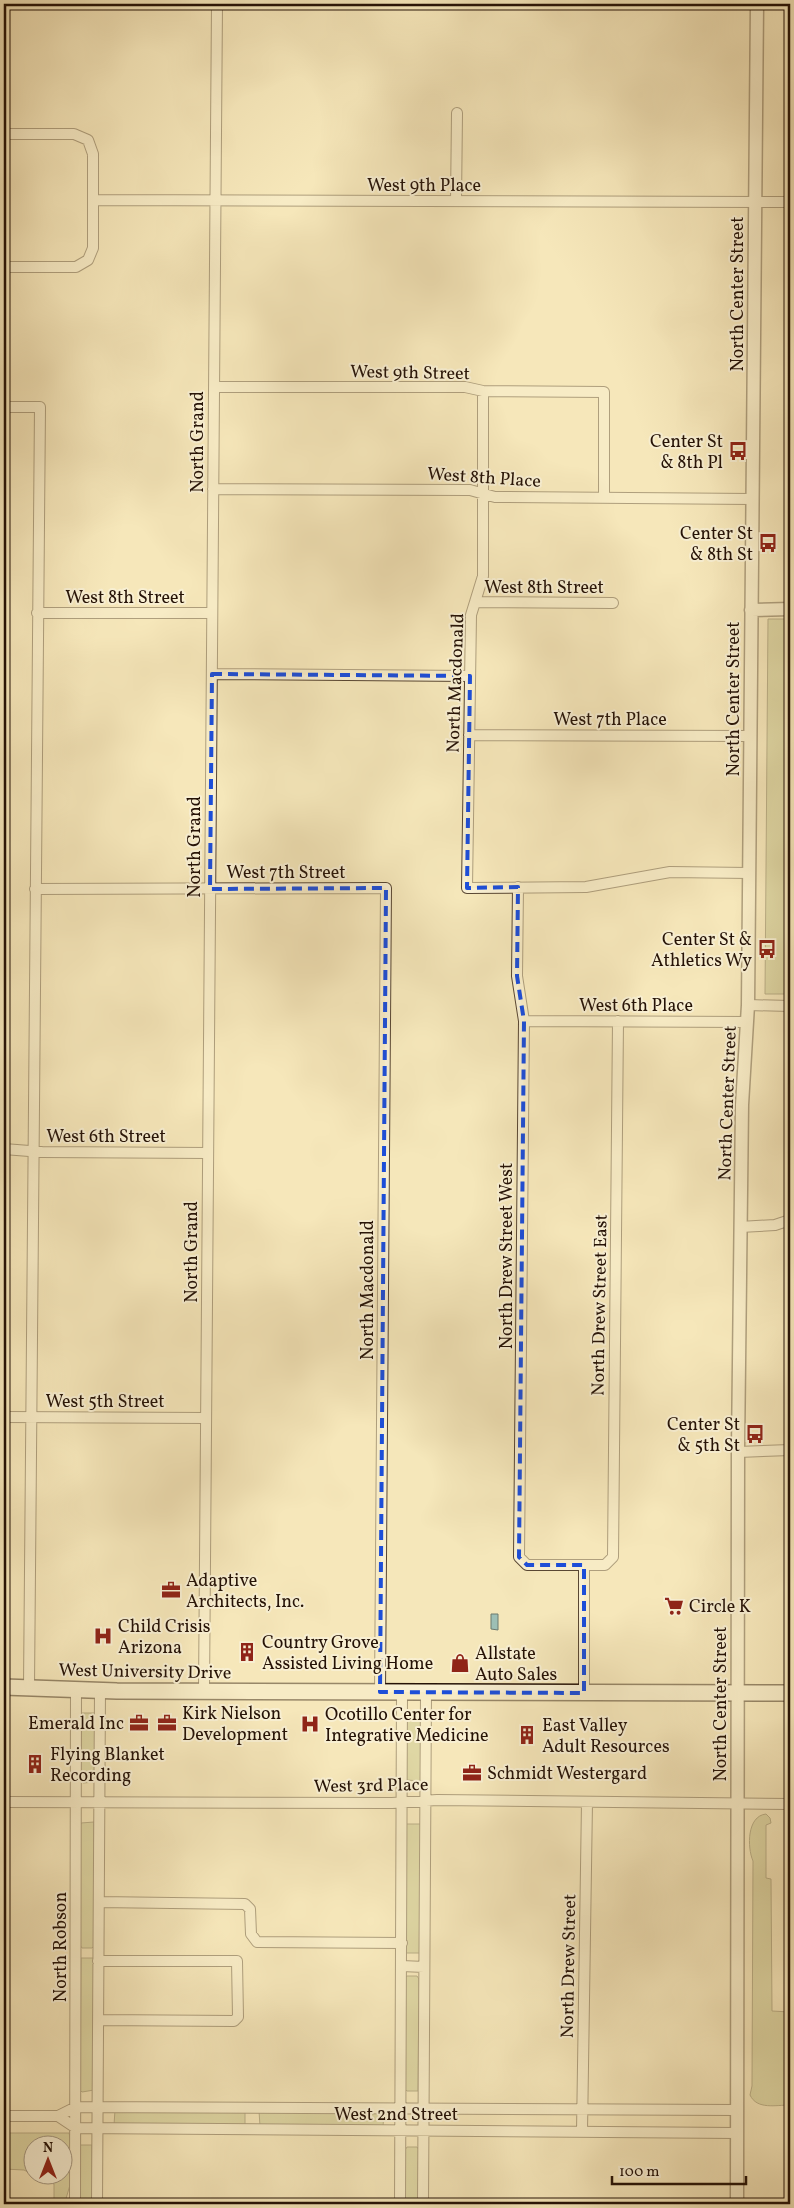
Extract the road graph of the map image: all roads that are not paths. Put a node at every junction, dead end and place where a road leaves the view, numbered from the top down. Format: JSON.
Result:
{"nodes":[{"id":1,"x":218,"y":4,"type":"edge"},
{"id":2,"x":757,"y":4,"type":"edge"},
{"id":3,"x":457,"y":113,"type":"dead end"},
{"id":4,"x":4,"y":134,"type":"edge"},
{"id":5,"x":93,"y":200,"type":"junction"},
{"id":6,"x":216,"y":201,"type":"junction"},
{"id":7,"x":456,"y":201,"type":"junction"},
{"id":8,"x":755,"y":202,"type":"junction"},
{"id":9,"x":790,"y":202,"type":"edge"},
{"id":10,"x":4,"y":267,"type":"edge"},
{"id":11,"x":214,"y":387,"type":"junction"},
{"id":12,"x":483,"y":391,"type":"junction"},
{"id":13,"x":4,"y":407,"type":"edge"},
{"id":14,"x":213,"y":489,"type":"junction"},
{"id":15,"x":483,"y":493,"type":"junction"},
{"id":16,"x":604,"y":498,"type":"junction"},
{"id":17,"x":752,"y":499,"type":"junction"},
{"id":18,"x":474,"y":602,"type":"junction"},
{"id":19,"x":613,"y":603,"type":"dead end"},
{"id":20,"x":790,"y":609,"type":"edge"},
{"id":21,"x":751,"y":610,"type":"junction"},
{"id":22,"x":37,"y":613,"type":"junction"},
{"id":23,"x":212,"y":613,"type":"junction"},
{"id":24,"x":212,"y":674,"type":"junction"},
{"id":25,"x":470,"y":676,"type":"junction"},
{"id":26,"x":469,"y":735,"type":"junction"},
{"id":27,"x":751,"y":736,"type":"junction"},
{"id":28,"x":749,"y":873,"type":"junction"},
{"id":29,"x":518,"y":887,"type":"junction"},
{"id":30,"x":386,"y":888,"type":"joint"},
{"id":31,"x":35,"y":889,"type":"junction"},
{"id":32,"x":210,"y":889,"type":"junction"},
{"id":33,"x":748,"y":1005,"type":"junction"},
{"id":34,"x":790,"y":1006,"type":"edge"},
{"id":35,"x":524,"y":1021,"type":"junction"},
{"id":36,"x":618,"y":1021,"type":"junction"},
{"id":37,"x":748,"y":1022,"type":"junction"},
{"id":38,"x":4,"y":1149,"type":"edge"},
{"id":39,"x":33,"y":1151,"type":"junction"},
{"id":40,"x":208,"y":1153,"type":"junction"},
{"id":41,"x":790,"y":1220,"type":"edge"},
{"id":42,"x":740,"y":1227,"type":"junction"},
{"id":43,"x":4,"y":1417,"type":"edge"},
{"id":44,"x":31,"y":1417,"type":"junction"},
{"id":45,"x":206,"y":1418,"type":"junction"},
{"id":46,"x":790,"y":1450,"type":"edge"},
{"id":47,"x":738,"y":1452,"type":"junction"},
{"id":48,"x":584,"y":1565,"type":"junction"},
{"id":49,"x":4,"y":1687,"type":"edge"},
{"id":50,"x":29,"y":1687,"type":"junction"},
{"id":51,"x":76,"y":1689,"type":"junction"},
{"id":52,"x":100,"y":1691,"type":"junction"},
{"id":53,"x":204,"y":1691,"type":"junction"},
{"id":54,"x":380,"y":1692,"type":"junction"},
{"id":55,"x":584,"y":1692,"type":"junction"},
{"id":56,"x":402,"y":1693,"type":"junction"},
{"id":57,"x":426,"y":1693,"type":"junction"},
{"id":58,"x":790,"y":1693,"type":"edge"},
{"id":59,"x":736,"y":1694,"type":"junction"},
{"id":60,"x":424,"y":1801,"type":"junction"},
{"id":61,"x":4,"y":1802,"type":"edge"},
{"id":62,"x":77,"y":1802,"type":"junction"},
{"id":63,"x":100,"y":1802,"type":"junction"},
{"id":64,"x":403,"y":1802,"type":"junction"},
{"id":65,"x":587,"y":1802,"type":"junction"},
{"id":66,"x":738,"y":1804,"type":"junction"},
{"id":67,"x":790,"y":1804,"type":"edge"},
{"id":68,"x":99,"y":1902,"type":"junction"},
{"id":69,"x":402,"y":1943,"type":"junction"},
{"id":70,"x":98,"y":1961,"type":"junction"},
{"id":71,"x":402,"y":1966,"type":"junction"},
{"id":72,"x":424,"y":1967,"type":"junction"},
{"id":73,"x":98,"y":2020,"type":"junction"},
{"id":74,"x":76,"y":2107,"type":"junction"},
{"id":75,"x":97,"y":2107,"type":"junction"},
{"id":76,"x":401,"y":2107,"type":"junction"},
{"id":77,"x":422,"y":2108,"type":"junction"},
{"id":78,"x":583,"y":2109,"type":"junction"},
{"id":79,"x":737,"y":2110,"type":"junction"},
{"id":80,"x":4,"y":2116,"type":"edge"},
{"id":81,"x":58,"y":2116,"type":"junction"},
{"id":82,"x":76,"y":2128,"type":"junction"},
{"id":83,"x":96,"y":2128,"type":"junction"},
{"id":84,"x":400,"y":2131,"type":"junction"},
{"id":85,"x":423,"y":2131,"type":"junction"},
{"id":86,"x":582,"y":2132,"type":"junction"},
{"id":87,"x":737,"y":2133,"type":"junction"},
{"id":88,"x":75,"y":2204,"type":"edge"},
{"id":89,"x":97,"y":2204,"type":"edge"},
{"id":90,"x":400,"y":2204,"type":"edge"},
{"id":91,"x":423,"y":2204,"type":"edge"},
{"id":92,"x":737,"y":2204,"type":"edge"}],
"edges":[{"from":1,"to":6,"type":"street","name":"North Grand"},
{"from":2,"to":8,"type":"street","name":"North Center Street"},
{"from":3,"to":7,"type":"street"},
{"from":4,"to":5,"type":"street"},
{"from":5,"to":6,"type":"street","name":"West 9th Place"},
{"from":5,"to":10,"type":"street"},
{"from":6,"to":7,"type":"street","name":"West 9th Place"},
{"from":6,"to":11,"type":"street","name":"North Grand"},
{"from":7,"to":8,"type":"street","name":"West 9th Place"},
{"from":8,"to":9,"type":"street","name":"West 9th Place"},
{"from":8,"to":17,"type":"street","name":"North Center Street"},
{"from":11,"to":12,"type":"street","name":"West 9th Street"},
{"from":11,"to":14,"type":"street","name":"North Grand"},
{"from":12,"to":15,"type":"street","name":"North Macdonald"},
{"from":12,"to":16,"type":"street","name":"West 9th Street"},
{"from":13,"to":22,"type":"street"},
{"from":14,"to":15,"type":"street","name":"West 8th Place"},
{"from":14,"to":23,"type":"street","name":"North Grand"},
{"from":15,"to":16,"type":"street","name":"West 8th Place"},
{"from":15,"to":18,"type":"street","name":"North Macdonald"},
{"from":16,"to":17,"type":"street","name":"West 8th Place"},
{"from":17,"to":21,"type":"street","name":"North Center Street"},
{"from":18,"to":19,"type":"street","name":"West 8th Street"},
{"from":18,"to":25,"type":"street","name":"North Macdonald"},
{"from":20,"to":21,"type":"street"},
{"from":21,"to":27,"type":"street","name":"North Center Street"},
{"from":22,"to":23,"type":"street","name":"West 8th Street"},
{"from":22,"to":31,"type":"street"},
{"from":23,"to":24,"type":"street","name":"North Grand"},
{"from":24,"to":25,"type":"street"},
{"from":24,"to":32,"type":"street","name":"North Grand"},
{"from":25,"to":26,"type":"street","name":"North Macdonald"},
{"from":26,"to":27,"type":"street","name":"West 7th Place"},
{"from":26,"to":29,"type":"street","name":"North Macdonald"},
{"from":27,"to":28,"type":"street","name":"North Center Street"},
{"from":28,"to":29,"type":"street"},
{"from":28,"to":33,"type":"street","name":"North Center Street"},
{"from":29,"to":35,"type":"street","name":"North Drew Street West"},
{"from":30,"to":32,"type":"street","name":"West 7th Street"},
{"from":30,"to":54,"type":"street","name":"North Macdonald"},
{"from":31,"to":32,"type":"street","name":"West 7th Street"},
{"from":31,"to":39,"type":"street"},
{"from":32,"to":40,"type":"street","name":"North Grand"},
{"from":33,"to":34,"type":"street"},
{"from":33,"to":37,"type":"street","name":"North Center Street"},
{"from":35,"to":36,"type":"street","name":"West 6th Place"},
{"from":35,"to":48,"type":"street","name":"North Drew Street West"},
{"from":36,"to":37,"type":"street","name":"West 6th Place"},
{"from":36,"to":48,"type":"street","name":"North Drew Street East"},
{"from":37,"to":42,"type":"street","name":"North Center Street"},
{"from":38,"to":39,"type":"street","name":"West 6th Street"},
{"from":39,"to":40,"type":"street","name":"West 6th Street"},
{"from":39,"to":44,"type":"street"},
{"from":40,"to":45,"type":"street","name":"North Grand"},
{"from":41,"to":42,"type":"street"},
{"from":42,"to":47,"type":"street","name":"North Center Street"},
{"from":43,"to":44,"type":"street","name":"West 5th Street"},
{"from":44,"to":45,"type":"street","name":"West 5th Street"},
{"from":44,"to":50,"type":"street"},
{"from":45,"to":53,"type":"street","name":"North Grand"},
{"from":46,"to":47,"type":"street"},
{"from":47,"to":59,"type":"street","name":"North Center Street"},
{"from":48,"to":55,"type":"street"},
{"from":49,"to":50,"type":"main road","name":"West University Drive"},
{"from":50,"to":51,"type":"main road","name":"West University Drive"},
{"from":51,"to":52,"type":"main road","name":"West University Drive"},
{"from":51,"to":62,"type":"street","name":"North Robson"},
{"from":52,"to":53,"type":"main road","name":"West University Drive"},
{"from":52,"to":63,"type":"street"},
{"from":53,"to":54,"type":"main road","name":"West University Drive"},
{"from":54,"to":56,"type":"main road","name":"West University Drive"},
{"from":55,"to":57,"type":"main road","name":"West University Drive"},
{"from":55,"to":59,"type":"main road","name":"West University Drive"},
{"from":56,"to":57,"type":"main road","name":"West University Drive"},
{"from":56,"to":64,"type":"street"},
{"from":57,"to":60,"type":"street"},
{"from":58,"to":59,"type":"main road","name":"West University Drive"},
{"from":59,"to":66,"type":"street","name":"North Center Street"},
{"from":60,"to":64,"type":"street","name":"West 3rd Place"},
{"from":60,"to":65,"type":"street","name":"West 3rd Place"},
{"from":60,"to":72,"type":"street"},
{"from":61,"to":62,"type":"street","name":"West 3rd Place"},
{"from":62,"to":63,"type":"street","name":"West 3rd Place"},
{"from":62,"to":74,"type":"street","name":"North Robson"},
{"from":63,"to":64,"type":"street","name":"West 3rd Place"},
{"from":63,"to":68,"type":"street"},
{"from":64,"to":69,"type":"street"},
{"from":65,"to":66,"type":"street","name":"West 3rd Place"},
{"from":65,"to":78,"type":"street","name":"North Drew Street"},
{"from":66,"to":67,"type":"street","name":"West 3rd Place"},
{"from":66,"to":79,"type":"street","name":"North Center Street"},
{"from":68,"to":69,"type":"street"},
{"from":68,"to":70,"type":"street"},
{"from":69,"to":71,"type":"street"},
{"from":70,"to":73,"type":"street"},
{"from":70,"to":73,"type":"street"},
{"from":71,"to":72,"type":"street"},
{"from":71,"to":76,"type":"street"},
{"from":72,"to":77,"type":"street"},
{"from":73,"to":75,"type":"street"},
{"from":74,"to":75,"type":"street","name":"West 2nd Street"},
{"from":74,"to":81,"type":"street","name":"West 2nd Street"},
{"from":74,"to":82,"type":"street","name":"North Robson"},
{"from":75,"to":76,"type":"street","name":"West 2nd Street"},
{"from":75,"to":83,"type":"street"},
{"from":76,"to":77,"type":"street","name":"West 2nd Street"},
{"from":76,"to":84,"type":"street"},
{"from":77,"to":78,"type":"street","name":"West 2nd Street"},
{"from":77,"to":85,"type":"street"},
{"from":78,"to":79,"type":"street","name":"West 2nd Street"},
{"from":78,"to":86,"type":"street","name":"North Drew Street"},
{"from":79,"to":87,"type":"street","name":"North Center Street"},
{"from":80,"to":81,"type":"street","name":"West 2nd Street"},
{"from":81,"to":82,"type":"street"},
{"from":82,"to":83,"type":"street","name":"West 2nd Street"},
{"from":82,"to":88,"type":"street","name":"North Robson"},
{"from":83,"to":84,"type":"street","name":"West 2nd Street"},
{"from":83,"to":89,"type":"street"},
{"from":84,"to":85,"type":"street","name":"West 2nd Street"},
{"from":84,"to":90,"type":"street"},
{"from":85,"to":86,"type":"street","name":"West 2nd Street"},
{"from":85,"to":91,"type":"street"},
{"from":86,"to":87,"type":"street","name":"West 2nd Street"},
{"from":87,"to":92,"type":"street","name":"North Center Street"}]}
